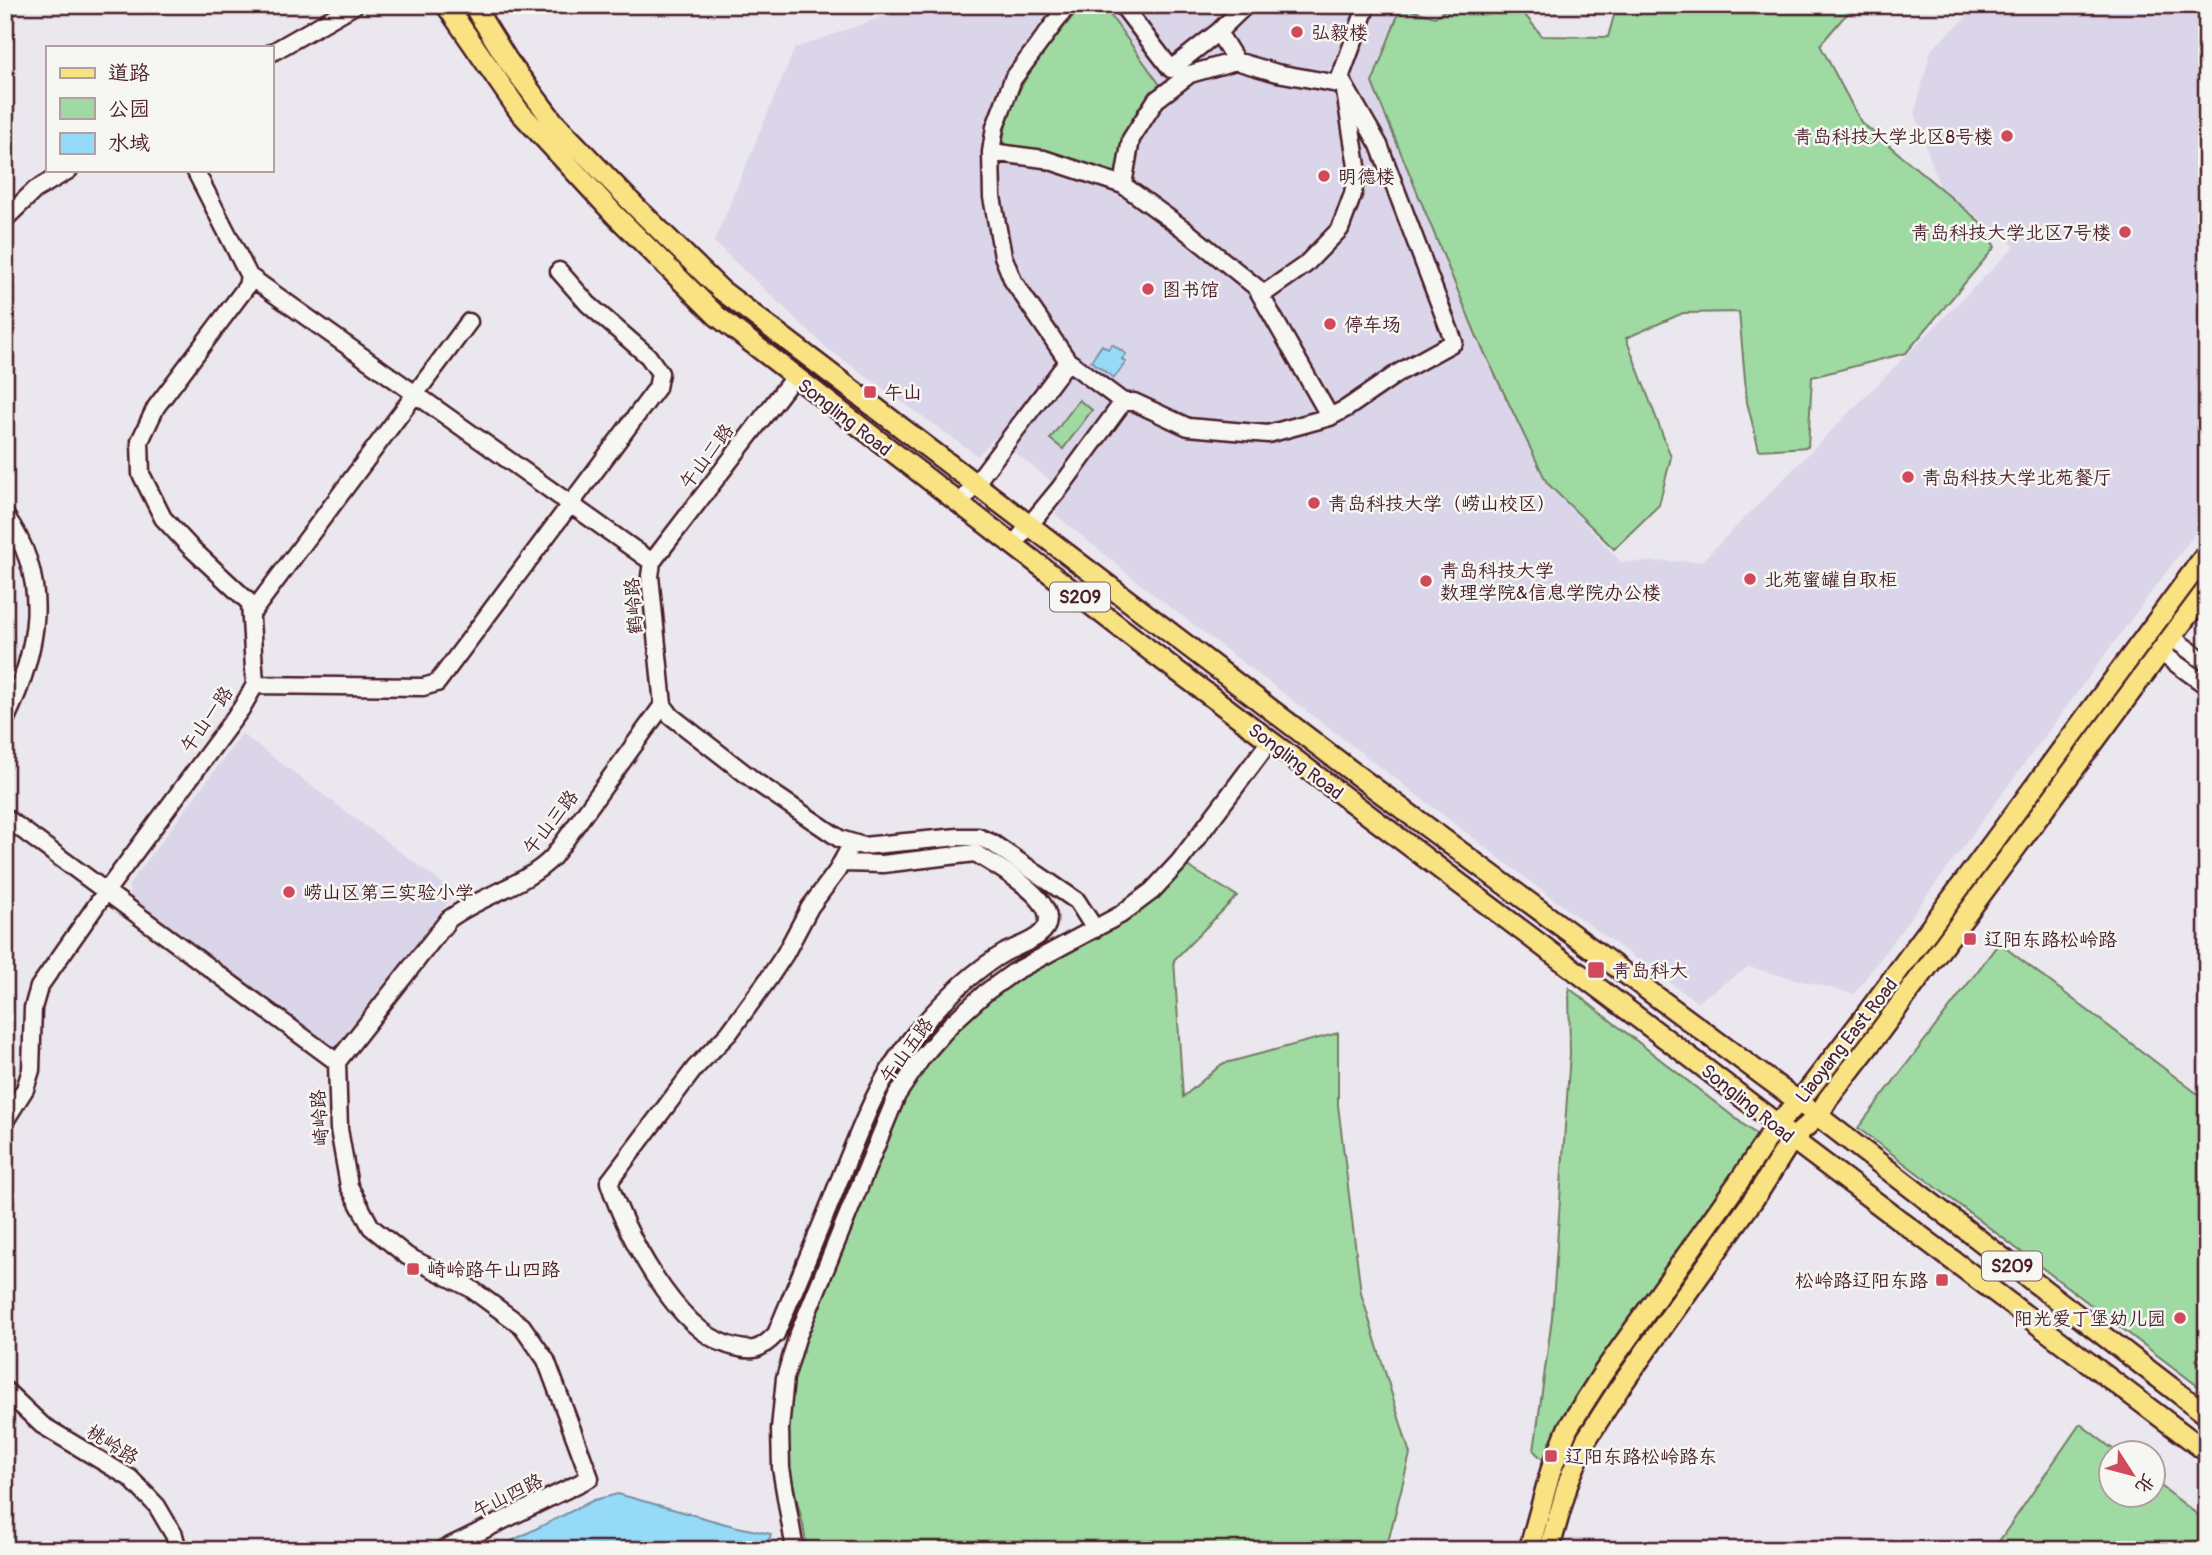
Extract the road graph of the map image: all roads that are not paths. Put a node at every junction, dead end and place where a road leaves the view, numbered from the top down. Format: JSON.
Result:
{"nodes":[{"id":1,"x":355,"y":5,"type":"edge"},
{"id":2,"x":446,"y":5,"type":"edge"},
{"id":3,"x":473,"y":5,"type":"edge"},
{"id":4,"x":1068,"y":5,"type":"edge"},
{"id":5,"x":1122,"y":5,"type":"edge"},
{"id":6,"x":1245,"y":5,"type":"edge"},
{"id":7,"x":1367,"y":5,"type":"edge"},
{"id":8,"x":1218,"y":32,"type":"junction"},
{"id":9,"x":273,"y":52,"type":"edge"},
{"id":10,"x":1237,"y":61,"type":"junction"},
{"id":11,"x":1344,"y":85,"type":"junction"},
{"id":12,"x":991,"y":152,"type":"junction"},
{"id":13,"x":66,"y":172,"type":"edge"},
{"id":14,"x":196,"y":172,"type":"edge"},
{"id":15,"x":1123,"y":185,"type":"junction"},
{"id":16,"x":5,"y":219,"type":"edge"},
{"id":17,"x":559,"y":271,"type":"dead end"},
{"id":18,"x":249,"y":276,"type":"junction"},
{"id":19,"x":1262,"y":295,"type":"junction"},
{"id":20,"x":468,"y":322,"type":"dead end"},
{"id":21,"x":1068,"y":361,"type":"junction"},
{"id":22,"x":794,"y":377,"type":"junction"},
{"id":23,"x":415,"y":394,"type":"junction"},
{"id":24,"x":1123,"y":402,"type":"junction"},
{"id":25,"x":1330,"y":417,"type":"junction"},
{"id":26,"x":976,"y":483,"type":"junction"},
{"id":27,"x":570,"y":503,"type":"junction"},
{"id":28,"x":960,"y":504,"type":"junction"},
{"id":29,"x":5,"y":515,"type":"edge"},
{"id":30,"x":1029,"y":526,"type":"junction"},
{"id":31,"x":1013,"y":545,"type":"junction"},
{"id":32,"x":2207,"y":553,"type":"edge"},
{"id":33,"x":652,"y":562,"type":"junction"},
{"id":34,"x":2207,"y":589,"type":"edge"},
{"id":35,"x":251,"y":614,"type":"junction"},
{"id":36,"x":2166,"y":644,"type":"junction"},
{"id":37,"x":2207,"y":663,"type":"edge"},
{"id":38,"x":255,"y":685,"type":"junction"},
{"id":39,"x":2207,"y":686,"type":"edge"},
{"id":40,"x":663,"y":705,"type":"junction"},
{"id":41,"x":5,"y":721,"type":"edge"},
{"id":42,"x":1270,"y":741,"type":"junction"},
{"id":43,"x":5,"y":817,"type":"edge"},
{"id":44,"x":852,"y":842,"type":"junction"},
{"id":45,"x":841,"y":863,"type":"junction"},
{"id":46,"x":107,"y":890,"type":"junction"},
{"id":47,"x":1096,"y":929,"type":"junction"},
{"id":48,"x":337,"y":1062,"type":"junction"},
{"id":49,"x":1799,"y":1102,"type":"junction"},
{"id":50,"x":1818,"y":1116,"type":"junction"},
{"id":51,"x":5,"y":1121,"type":"edge"},
{"id":52,"x":1777,"y":1124,"type":"junction"},
{"id":53,"x":1792,"y":1139,"type":"junction"},
{"id":54,"x":5,"y":1391,"type":"edge"},
{"id":55,"x":2207,"y":1415,"type":"edge"},
{"id":56,"x":2207,"y":1452,"type":"edge"},
{"id":57,"x":590,"y":1478,"type":"joint"},
{"id":58,"x":178,"y":1550,"type":"edge"},
{"id":59,"x":442,"y":1550,"type":"edge"},
{"id":60,"x":795,"y":1550,"type":"edge"},
{"id":61,"x":1529,"y":1550,"type":"edge"},
{"id":62,"x":1549,"y":1550,"type":"edge"}],
"edges":[{"from":1,"to":9,"type":"street"},
{"from":2,"to":22,"type":"main road","name":"Songling Road","number":"S209"},
{"from":3,"to":26,"type":"main road","name":"Songling Road","number":"S209"},
{"from":4,"to":12,"type":"street"},
{"from":5,"to":8,"type":"street"},
{"from":6,"to":8,"type":"street"},
{"from":7,"to":11,"type":"street"},
{"from":8,"to":10,"type":"street"},
{"from":10,"to":11,"type":"street"},
{"from":10,"to":15,"type":"street"},
{"from":11,"to":19,"type":"street"},
{"from":11,"to":25,"type":"street"},
{"from":12,"to":15,"type":"street"},
{"from":12,"to":21,"type":"street"},
{"from":13,"to":16,"type":"street"},
{"from":14,"to":18,"type":"street","name":"鹤岭路"},
{"from":15,"to":19,"type":"street"},
{"from":17,"to":27,"type":"street"},
{"from":18,"to":23,"type":"street","name":"鹤岭路"},
{"from":18,"to":35,"type":"street"},
{"from":19,"to":25,"type":"street"},
{"from":20,"to":23,"type":"street"},
{"from":21,"to":24,"type":"street"},
{"from":21,"to":26,"type":"street"},
{"from":22,"to":28,"type":"main road","name":"Songling Road","number":"S209"},
{"from":22,"to":33,"type":"street","name":"午山二路"},
{"from":23,"to":27,"type":"street","name":"鹤岭路"},
{"from":23,"to":35,"type":"street"},
{"from":24,"to":25,"type":"street"},
{"from":24,"to":30,"type":"street"},
{"from":26,"to":28,"type":"street"},
{"from":26,"to":30,"type":"main road","name":"Songling Road","number":"S209"},
{"from":27,"to":33,"type":"street","name":"鹤岭路"},
{"from":27,"to":38,"type":"street"},
{"from":28,"to":31,"type":"main road","name":"Songling Road","number":"S209"},
{"from":29,"to":41,"type":"street"},
{"from":30,"to":31,"type":"street"},
{"from":30,"to":49,"type":"main road","name":"Songling Road","number":"S209"},
{"from":31,"to":42,"type":"main road","name":"Songling Road","number":"S209"},
{"from":32,"to":49,"type":"main road","name":"Liaoyang East Road"},
{"from":33,"to":40,"type":"street","name":"鹤岭路"},
{"from":34,"to":36,"type":"main road","name":"Liaoyang East Road"},
{"from":35,"to":38,"type":"street","name":"午山一路"},
{"from":36,"to":37,"type":"street"},
{"from":36,"to":39,"type":"street"},
{"from":36,"to":50,"type":"main road","name":"Liaoyang East Road"},
{"from":38,"to":46,"type":"street","name":"午山一路"},
{"from":40,"to":44,"type":"street"},
{"from":40,"to":48,"type":"street","name":"午山三路"},
{"from":42,"to":47,"type":"street","name":"午山五路"},
{"from":42,"to":52,"type":"main road","name":"Songling Road","number":"S209"},
{"from":43,"to":46,"type":"street","name":"崎岭路"},
{"from":44,"to":45,"type":"street"},
{"from":44,"to":47,"type":"street"},
{"from":45,"to":45,"type":"street"},
{"from":46,"to":48,"type":"street","name":"崎岭路"},
{"from":46,"to":51,"type":"street","name":"午山一路"},
{"from":47,"to":60,"type":"street","name":"午山五路"},
{"from":48,"to":57,"type":"street","name":"崎岭路"},
{"from":49,"to":50,"type":"main road","name":"Songling Road","number":"S209"},
{"from":49,"to":52,"type":"main road","name":"Liaoyang East Road"},
{"from":50,"to":53,"type":"main road","name":"Liaoyang East Road"},
{"from":50,"to":55,"type":"main road","name":"Songling Road","number":"S209"},
{"from":52,"to":53,"type":"main road","name":"Songling Road","number":"S209"},
{"from":52,"to":61,"type":"main road","name":"Liaoyang East Road"},
{"from":53,"to":56,"type":"main road","name":"Songling Road","number":"S209"},
{"from":53,"to":62,"type":"main road","name":"Liaoyang East Road"},
{"from":54,"to":58,"type":"street","name":"桃岭路"},
{"from":57,"to":59,"type":"street","name":"午山四路"}]}
